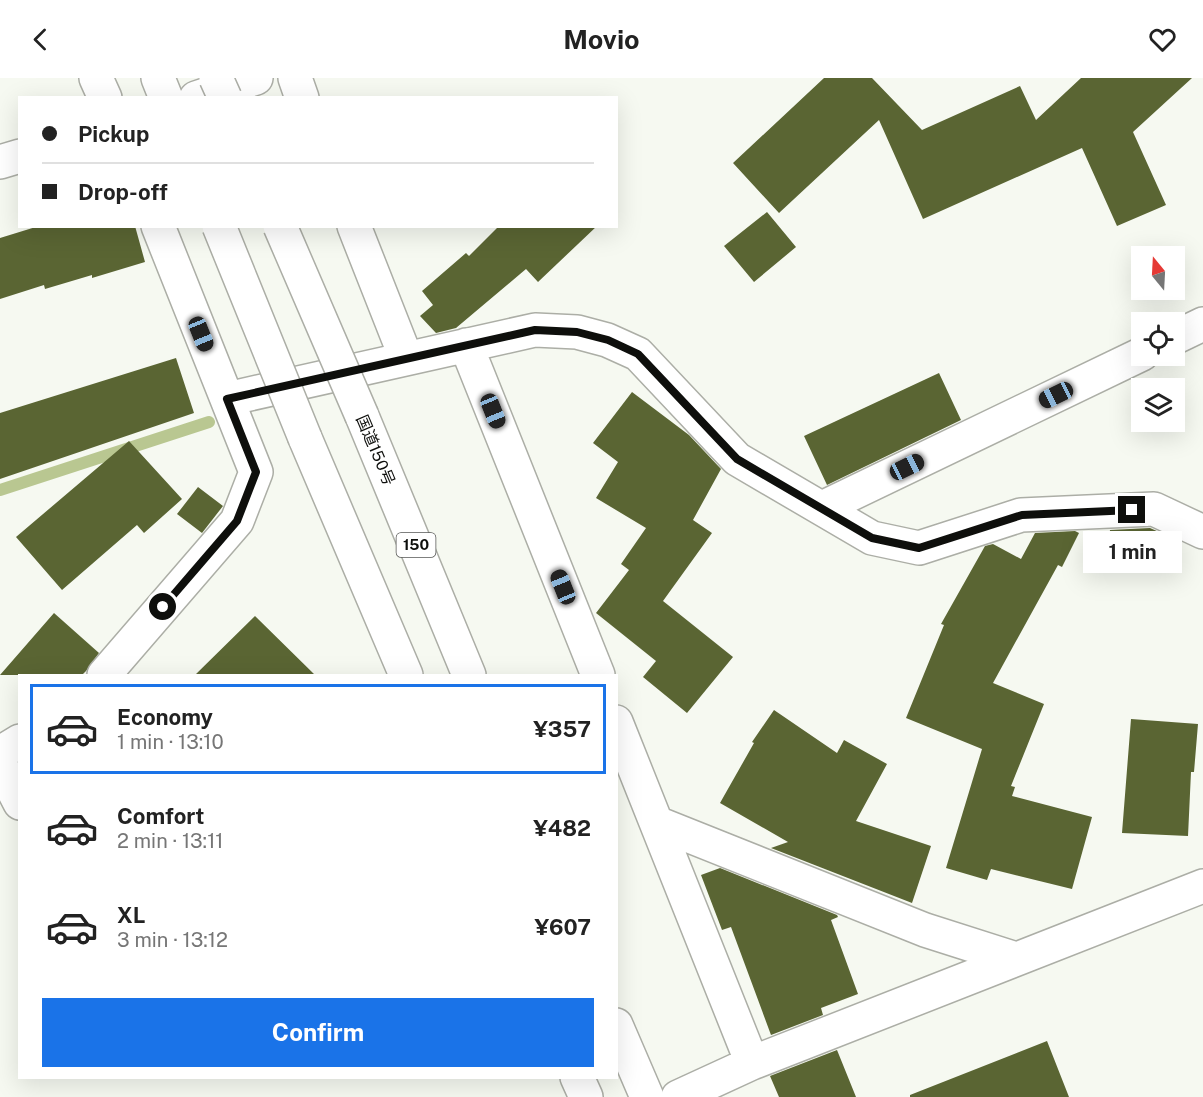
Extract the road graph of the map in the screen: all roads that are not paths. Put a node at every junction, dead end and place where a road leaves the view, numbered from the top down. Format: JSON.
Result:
{"nodes":[{"id":1,"x":96,"y":78,"type":"edge"},
{"id":2,"x":158,"y":78,"type":"edge"},
{"id":3,"x":216,"y":78,"type":"edge"},
{"id":4,"x":256,"y":78,"type":"edge"},
{"id":5,"x":295,"y":78,"type":"edge"},
{"id":6,"x":104,"y":96,"type":"edge"},
{"id":7,"x":165,"y":96,"type":"edge"},
{"id":8,"x":202,"y":96,"type":"edge"},
{"id":9,"x":224,"y":96,"type":"edge"},
{"id":10,"x":301,"y":96,"type":"edge"},
{"id":11,"x":18,"y":157,"type":"edge"},
{"id":12,"x":0,"y":162,"type":"edge"},
{"id":13,"x":159,"y":228,"type":"edge"},
{"id":14,"x":220,"y":228,"type":"edge"},
{"id":15,"x":281,"y":228,"type":"edge"},
{"id":16,"x":355,"y":228,"type":"edge"},
{"id":17,"x":1203,"y":324,"type":"edge"},
{"id":18,"x":1185,"y":333,"type":"edge"},
{"id":19,"x":466,"y":345,"type":"junction"},
{"id":20,"x":406,"y":358,"type":"junction"},
{"id":21,"x":1131,"y":359,"type":"edge"},
{"id":22,"x":227,"y":399,"type":"junction"},
{"id":23,"x":822,"y":508,"type":"junction"},
{"id":24,"x":1203,"y":532,"type":"edge"},
{"id":25,"x":105,"y":674,"type":"edge"},
{"id":26,"x":406,"y":674,"type":"edge"},
{"id":27,"x":469,"y":674,"type":"edge"},
{"id":28,"x":598,"y":674,"type":"edge"},
{"id":29,"x":618,"y":727,"type":"edge"},
{"id":30,"x":18,"y":742,"type":"edge"},
{"id":31,"x":0,"y":753,"type":"edge"},
{"id":32,"x":0,"y":764,"type":"edge"},
{"id":33,"x":18,"y":799,"type":"edge"},
{"id":34,"x":657,"y":823,"type":"junction"},
{"id":35,"x":1203,"y":886,"type":"edge"},
{"id":36,"x":1016,"y":959,"type":"junction"},
{"id":37,"x":618,"y":1030,"type":"edge"},
{"id":38,"x":752,"y":1063,"type":"junction"},
{"id":39,"x":578,"y":1079,"type":"edge"},
{"id":40,"x":586,"y":1097,"type":"edge"},
{"id":41,"x":647,"y":1097,"type":"edge"},
{"id":42,"x":678,"y":1097,"type":"edge"}],
"edges":[{"from":1,"to":6,"type":"main road"},
{"from":2,"to":7,"type":"main road"},
{"from":3,"to":9,"type":"main road","bridge":true},
{"from":4,"to":8,"type":"main road"},
{"from":5,"to":10,"type":"main road"},
{"from":11,"to":12,"type":"main road"},
{"from":13,"to":22,"type":"main road"},
{"from":14,"to":26,"type":"main road","bridge":true},
{"from":15,"to":27,"type":"main road","name":"国道150号","number":"150","bridge":true},
{"from":16,"to":20,"type":"main road"},
{"from":17,"to":18,"type":"main road"},
{"from":19,"to":20,"type":"main road"},
{"from":19,"to":23,"type":"main road"},
{"from":19,"to":28,"type":"main road"},
{"from":20,"to":22,"type":"main road"},
{"from":21,"to":23,"type":"main road"},
{"from":22,"to":25,"type":"main road"},
{"from":23,"to":24,"type":"main road"},
{"from":29,"to":34,"type":"main road"},
{"from":30,"to":31,"type":"main road"},
{"from":32,"to":33,"type":"main road"},
{"from":34,"to":36,"type":"main road"},
{"from":34,"to":38,"type":"main road"},
{"from":35,"to":36,"type":"main road"},
{"from":36,"to":38,"type":"main road"},
{"from":37,"to":41,"type":"main road"},
{"from":38,"to":42,"type":"main road"},
{"from":39,"to":40,"type":"main road"}]}
